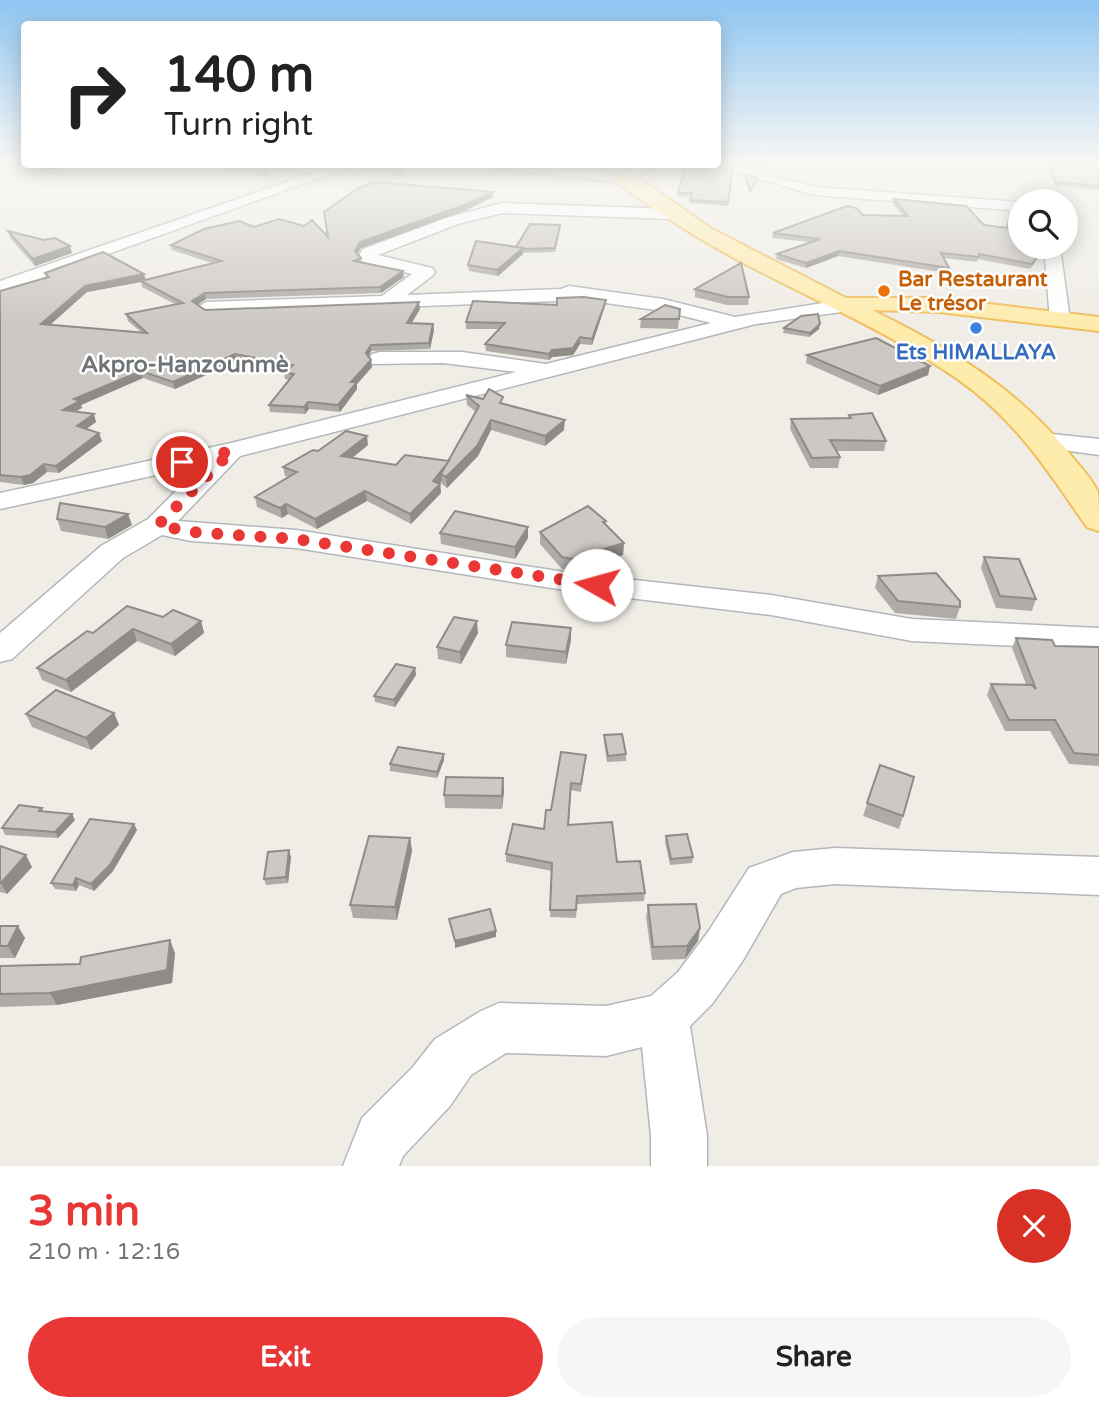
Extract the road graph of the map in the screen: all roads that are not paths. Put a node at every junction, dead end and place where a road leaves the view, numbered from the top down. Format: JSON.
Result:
{"nodes":[{"id":1,"x":202,"y":216,"type":"edge"},
{"id":2,"x":475,"y":216,"type":"edge"},
{"id":3,"x":677,"y":216,"type":"edge"},
{"id":4,"x":1053,"y":259,"type":"edge"},
{"id":5,"x":426,"y":272,"type":"junction"},
{"id":6,"x":0,"y":287,"type":"edge"},
{"id":7,"x":588,"y":294,"type":"junction"},
{"id":8,"x":387,"y":301,"type":"junction"},
{"id":9,"x":841,"y":306,"type":"junction"},
{"id":10,"x":206,"y":308,"type":"edge"},
{"id":11,"x":1060,"y":320,"type":"junction"},
{"id":12,"x":734,"y":323,"type":"junction"},
{"id":13,"x":1099,"y":324,"type":"edge"},
{"id":14,"x":380,"y":359,"type":"dead end"},
{"id":15,"x":551,"y":371,"type":"junction"},
{"id":16,"x":1043,"y":441,"type":"junction"},
{"id":17,"x":1099,"y":447,"type":"edge"},
{"id":18,"x":232,"y":451,"type":"junction"},
{"id":19,"x":0,"y":500,"type":"edge"},
{"id":20,"x":1099,"y":520,"type":"edge"},
{"id":21,"x":158,"y":525,"type":"junction"},
{"id":22,"x":1099,"y":639,"type":"edge"},
{"id":23,"x":0,"y":651,"type":"edge"},
{"id":24,"x":1099,"y":876,"type":"edge"},
{"id":25,"x":664,"y":1017,"type":"junction"},
{"id":26,"x":371,"y":1166,"type":"edge"},
{"id":27,"x":679,"y":1166,"type":"edge"}],
"edges":[{"from":1,"to":6,"type":"street"},
{"from":2,"to":5,"type":"street"},
{"from":3,"to":9,"type":"main road"},
{"from":4,"to":11,"type":"street"},
{"from":5,"to":7,"type":"street"},
{"from":5,"to":8,"type":"street"},
{"from":7,"to":8,"type":"street"},
{"from":7,"to":12,"type":"street"},
{"from":8,"to":10,"type":"street"},
{"from":9,"to":11,"type":"main road"},
{"from":9,"to":12,"type":"street"},
{"from":9,"to":16,"type":"main road"},
{"from":11,"to":13,"type":"main road"},
{"from":12,"to":15,"type":"street"},
{"from":14,"to":15,"type":"street"},
{"from":15,"to":18,"type":"street"},
{"from":16,"to":17,"type":"street"},
{"from":16,"to":20,"type":"main road"},
{"from":18,"to":19,"type":"street"},
{"from":18,"to":21,"type":"street"},
{"from":21,"to":22,"type":"street"},
{"from":21,"to":23,"type":"street"},
{"from":24,"to":25,"type":"street"},
{"from":25,"to":26,"type":"street"},
{"from":25,"to":27,"type":"street"}]}
